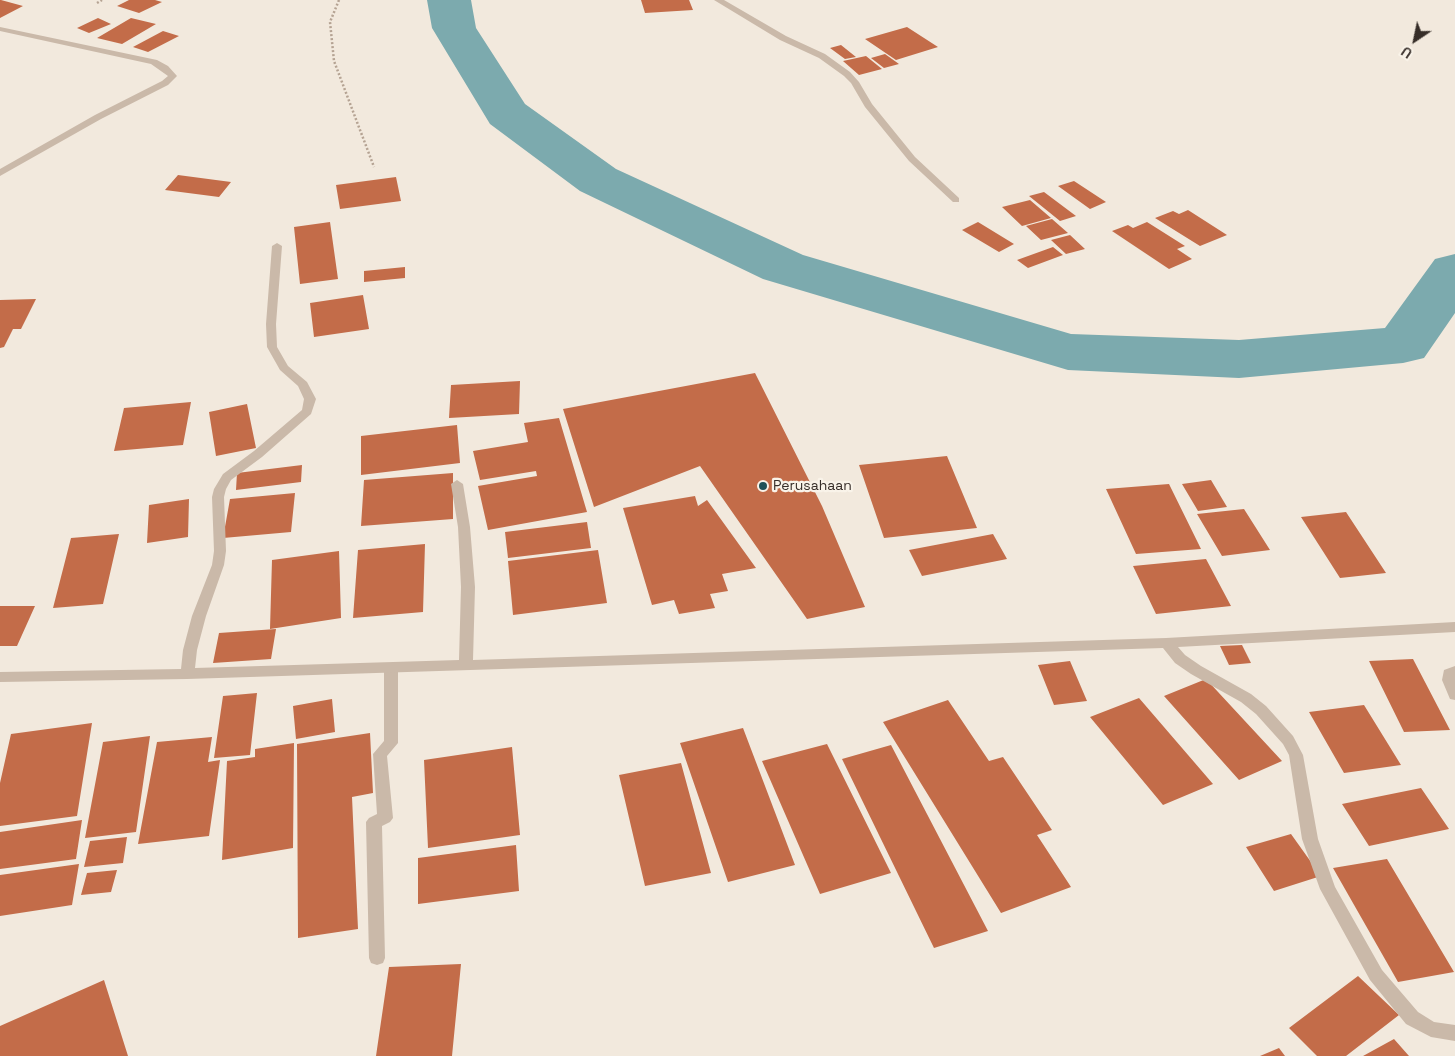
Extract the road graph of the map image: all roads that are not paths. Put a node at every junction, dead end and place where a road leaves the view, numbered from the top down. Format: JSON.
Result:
{"nodes":[{"id":1,"x":718,"y":0,"type":"edge"},
{"id":2,"x":0,"y":29,"type":"edge"},
{"id":3,"x":0,"y":173,"type":"edge"},
{"id":4,"x":956,"y":200,"type":"dead end"},
{"id":5,"x":277,"y":246,"type":"dead end"},
{"id":6,"x":457,"y":484,"type":"dead end"},
{"id":7,"x":1455,"y":627,"type":"edge"},
{"id":8,"x":1166,"y":643,"type":"junction"},
{"id":9,"x":466,"y":665,"type":"junction"},
{"id":10,"x":391,"y":668,"type":"junction"},
{"id":11,"x":1455,"y":672,"type":"edge"},
{"id":12,"x":187,"y":674,"type":"junction"},
{"id":13,"x":0,"y":676,"type":"edge"},
{"id":14,"x":1455,"y":695,"type":"edge"},
{"id":15,"x":377,"y":958,"type":"dead end"},
{"id":16,"x":1455,"y":1033,"type":"edge"}],
"edges":[{"from":1,"to":4,"type":"street"},
{"from":2,"to":3,"type":"street"},
{"from":5,"to":12,"type":"street"},
{"from":6,"to":9,"type":"street"},
{"from":7,"to":8,"type":"street"},
{"from":8,"to":9,"type":"street"},
{"from":8,"to":16,"type":"street"},
{"from":9,"to":10,"type":"street"},
{"from":10,"to":12,"type":"street"},
{"from":10,"to":15,"type":"street"},
{"from":11,"to":14,"type":"street"},
{"from":12,"to":13,"type":"street"}]}
